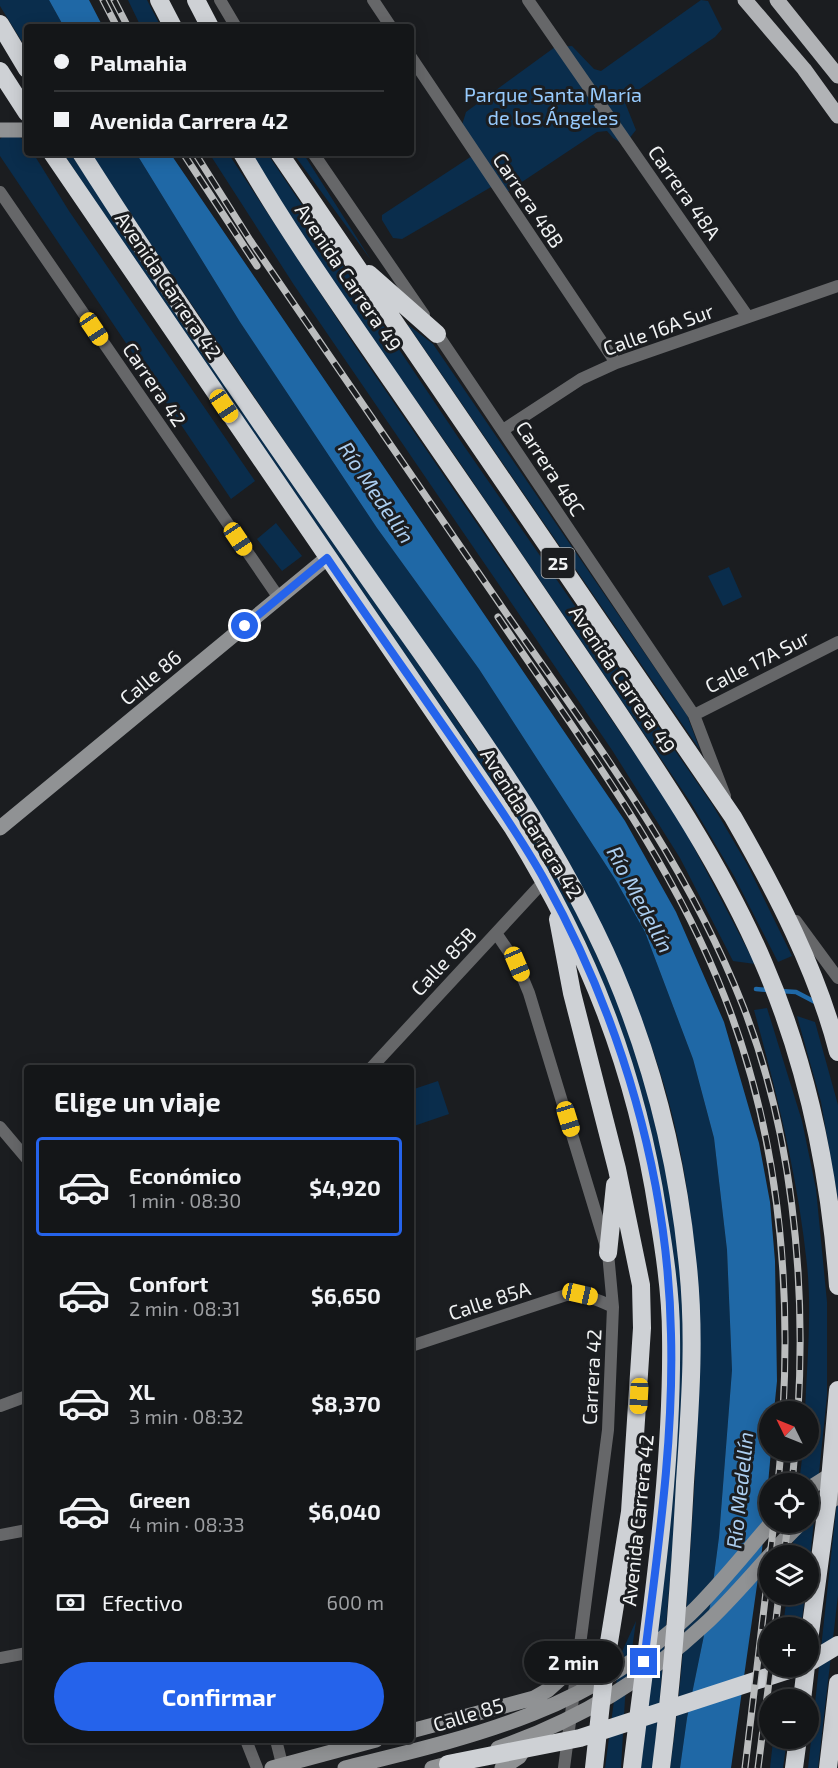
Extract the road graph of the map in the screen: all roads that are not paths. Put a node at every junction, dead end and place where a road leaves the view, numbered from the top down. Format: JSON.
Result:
{"nodes":[{"id":1,"x":159,"y":0,"type":"edge"},
{"id":2,"x":196,"y":0,"type":"edge"},
{"id":3,"x":220,"y":0,"type":"edge"},
{"id":4,"x":373,"y":0,"type":"edge"},
{"id":5,"x":528,"y":0,"type":"edge"},
{"id":6,"x":745,"y":0,"type":"edge"},
{"id":7,"x":777,"y":0,"type":"edge"},
{"id":8,"x":0,"y":24,"type":"edge"},
{"id":9,"x":171,"y":24,"type":"edge"},
{"id":10,"x":208,"y":24,"type":"edge"},
{"id":11,"x":234,"y":24,"type":"edge"},
{"id":12,"x":389,"y":24,"type":"edge"},
{"id":13,"x":414,"y":61,"type":"edge"},
{"id":14,"x":24,"y":64,"type":"edge"},
{"id":15,"x":838,"y":76,"type":"edge"},
{"id":16,"x":2,"y":80,"type":"edge"},
{"id":17,"x":24,"y":109,"type":"edge"},
{"id":18,"x":838,"y":116,"type":"edge"},
{"id":19,"x":0,"y":130,"type":"edge"},
{"id":20,"x":24,"y":130,"type":"edge"},
{"id":21,"x":54,"y":156,"type":"edge"},
{"id":22,"x":83,"y":156,"type":"edge"},
{"id":23,"x":244,"y":156,"type":"edge"},
{"id":24,"x":281,"y":156,"type":"edge"},
{"id":25,"x":316,"y":156,"type":"edge"},
{"id":26,"x":0,"y":192,"type":"edge"},
{"id":27,"x":347,"y":254,"type":"junction"},
{"id":28,"x":838,"y":286,"type":"edge"},
{"id":29,"x":748,"y":317,"type":"junction"},
{"id":30,"x":437,"y":334,"type":"junction"},
{"id":31,"x":616,"y":363,"type":"junction"},
{"id":32,"x":503,"y":430,"type":"junction"},
{"id":33,"x":327,"y":558,"type":"junction"},
{"id":34,"x":279,"y":598,"type":"junction"},
{"id":35,"x":838,"y":642,"type":"edge"},
{"id":36,"x":694,"y":715,"type":"junction"},
{"id":37,"x":733,"y":817,"type":"junction"},
{"id":38,"x":0,"y":828,"type":"edge"},
{"id":39,"x":545,"y":880,"type":"junction"},
{"id":40,"x":770,"y":886,"type":"junction"},
{"id":41,"x":555,"y":899,"type":"junction"},
{"id":42,"x":496,"y":933,"type":"junction"},
{"id":43,"x":838,"y":978,"type":"edge"},
{"id":44,"x":837,"y":1048,"type":"edge"},
{"id":45,"x":373,"y":1065,"type":"edge"},
{"id":46,"x":0,"y":1127,"type":"edge"},
{"id":47,"x":24,"y":1156,"type":"edge"},
{"id":48,"x":617,"y":1168,"type":"junction"},
{"id":49,"x":608,"y":1253,"type":"junction"},
{"id":50,"x":838,"y":1286,"type":"edge"},
{"id":51,"x":613,"y":1306,"type":"junction"},
{"id":52,"x":414,"y":1345,"type":"edge"},
{"id":53,"x":838,"y":1390,"type":"edge"},
{"id":54,"x":24,"y":1397,"type":"edge"},
{"id":55,"x":0,"y":1406,"type":"edge"},
{"id":56,"x":838,"y":1470,"type":"edge"},
{"id":57,"x":819,"y":1482,"type":"edge"},
{"id":58,"x":838,"y":1496,"type":"edge"},
{"id":59,"x":819,"y":1509,"type":"edge"},
{"id":60,"x":24,"y":1531,"type":"edge"},
{"id":61,"x":762,"y":1533,"type":"edge"},
{"id":62,"x":791,"y":1533,"type":"edge"},
{"id":63,"x":0,"y":1535,"type":"edge"},
{"id":64,"x":812,"y":1617,"type":"edge"},
{"id":65,"x":838,"y":1645,"type":"edge"},
{"id":66,"x":24,"y":1654,"type":"edge"},
{"id":67,"x":819,"y":1656,"type":"edge"},
{"id":68,"x":0,"y":1658,"type":"edge"},
{"id":69,"x":577,"y":1664,"type":"junction"},
{"id":70,"x":767,"y":1677,"type":"edge"},
{"id":71,"x":838,"y":1683,"type":"edge"},
{"id":72,"x":502,"y":1707,"type":"junction"},
{"id":73,"x":414,"y":1730,"type":"edge"},
{"id":74,"x":247,"y":1743,"type":"edge"},
{"id":75,"x":276,"y":1743,"type":"edge"},
{"id":76,"x":365,"y":1743,"type":"edge"},
{"id":77,"x":797,"y":1749,"type":"edge"},
{"id":78,"x":440,"y":1766,"type":"edge"},
{"id":79,"x":279,"y":1767,"type":"edge"},
{"id":80,"x":257,"y":1768,"type":"edge"},
{"id":81,"x":345,"y":1768,"type":"edge"},
{"id":82,"x":502,"y":1768,"type":"edge"},
{"id":83,"x":564,"y":1768,"type":"edge"},
{"id":84,"x":594,"y":1768,"type":"edge"},
{"id":85,"x":632,"y":1768,"type":"edge"},
{"id":86,"x":661,"y":1768,"type":"edge"},
{"id":87,"x":794,"y":1768,"type":"edge"},
{"id":88,"x":828,"y":1768,"type":"edge"}],
"edges":[{"from":1,"to":9,"type":"highway"},
{"from":2,"to":10,"type":"highway"},
{"from":3,"to":11,"type":"street"},
{"from":4,"to":12,"type":"street"},
{"from":5,"to":29,"type":"street","name":"Carrera 48A"},
{"from":6,"to":18,"type":"main road"},
{"from":7,"to":15,"type":"main road"},
{"from":8,"to":14,"type":"highway"},
{"from":13,"to":31,"type":"street","name":"Carrera 48B"},
{"from":16,"to":17,"type":"highway"},
{"from":19,"to":20,"type":"main road"},
{"from":21,"to":33,"type":"highway","name":"Avenida Carrera 42"},
{"from":22,"to":86,"type":"highway","name":"Avenida Carrera 42"},
{"from":23,"to":50,"type":"highway","name":"Avenida Carrera 49","number":"25"},
{"from":24,"to":27,"type":"highway","name":"Avenida Carrera 49","number":"25"},
{"from":25,"to":30,"type":"street","name":"Carrera 48C"},
{"from":26,"to":34,"type":"street","name":"Carrera 42"},
{"from":27,"to":30,"type":"highway"},
{"from":27,"to":37,"type":"highway","name":"Avenida Carrera 49","number":"25"},
{"from":28,"to":29,"type":"street","name":"Calle 16A Sur"},
{"from":29,"to":31,"type":"street","name":"Calle 16A Sur"},
{"from":30,"to":32,"type":"street","name":"Carrera 48C"},
{"from":31,"to":32,"type":"street","name":"Calle 16A Sur"},
{"from":32,"to":36,"type":"street","name":"Carrera 48C"},
{"from":33,"to":34,"type":"main road","name":"Calle 86"},
{"from":33,"to":39,"type":"highway","name":"Avenida Carrera 42"},
{"from":34,"to":38,"type":"main road","name":"Calle 86"},
{"from":35,"to":36,"type":"street","name":"Calle 17A Sur"},
{"from":36,"to":37,"type":"street","name":"Carrera 48C"},
{"from":37,"to":40,"type":"highway","name":"Avenida Carrera 49","number":"25"},
{"from":39,"to":41,"type":"highway","name":"Avenida Carrera 42"},
{"from":39,"to":42,"type":"street","name":"Calle 85B"},
{"from":40,"to":43,"type":"street"},
{"from":40,"to":44,"type":"highway","name":"Avenida Carrera 49","number":"25"},
{"from":41,"to":48,"type":"highway"},
{"from":41,"to":85,"type":"highway","name":"Avenida Carrera 42"},
{"from":42,"to":45,"type":"street","name":"Calle 85B"},
{"from":42,"to":49,"type":"street","name":"Carrera 42"},
{"from":46,"to":47,"type":"street"},
{"from":48,"to":49,"type":"highway"},
{"from":48,"to":84,"type":"highway"},
{"from":49,"to":51,"type":"street","name":"Carrera 42"},
{"from":51,"to":52,"type":"street","name":"Calle 85A"},
{"from":51,"to":69,"type":"street","name":"Carrera 42"},
{"from":53,"to":64,"type":"highway"},
{"from":54,"to":55,"type":"street"},
{"from":56,"to":57,"type":"main road"},
{"from":58,"to":59,"type":"main road"},
{"from":60,"to":63,"type":"street"},
{"from":61,"to":81,"type":"main road","name":"Calle 85"},
{"from":62,"to":78,"type":"main road","name":"Calle 85"},
{"from":65,"to":67,"type":"highway"},
{"from":66,"to":68,"type":"street"},
{"from":69,"to":72,"type":"main road"},
{"from":69,"to":83,"type":"street","name":"Carrera 42"},
{"from":70,"to":78,"type":"highway"},
{"from":71,"to":88,"type":"highway"},
{"from":72,"to":73,"type":"main road"},
{"from":72,"to":82,"type":"main road"},
{"from":74,"to":80,"type":"street"},
{"from":75,"to":79,"type":"street"},
{"from":76,"to":79,"type":"main road"},
{"from":77,"to":87,"type":"highway"}]}
